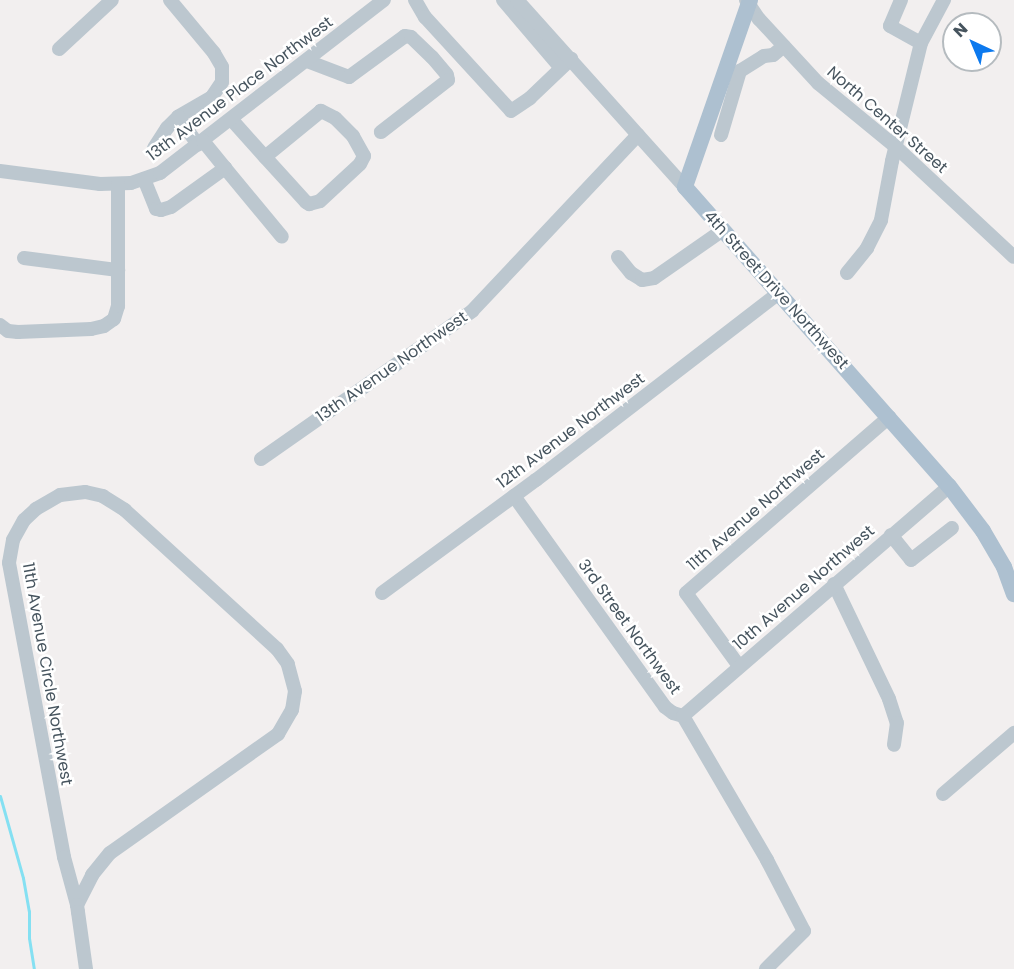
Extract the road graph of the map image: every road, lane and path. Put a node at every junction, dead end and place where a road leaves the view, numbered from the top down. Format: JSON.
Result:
{"nodes":[{"id":1,"x":112,"y":0,"type":"edge"},
{"id":2,"x":170,"y":0,"type":"edge"},
{"id":3,"x":384,"y":0,"type":"edge"},
{"id":4,"x":415,"y":0,"type":"edge"},
{"id":5,"x":503,"y":0,"type":"edge"},
{"id":6,"x":517,"y":0,"type":"edge"},
{"id":7,"x":901,"y":0,"type":"edge"},
{"id":8,"x":944,"y":0,"type":"edge"},
{"id":9,"x":748,"y":1,"type":"edge"},
{"id":10,"x":921,"y":43,"type":"junction"},
{"id":11,"x":784,"y":46,"type":"junction"},
{"id":12,"x":59,"y":49,"type":"dead end"},
{"id":13,"x":307,"y":61,"type":"junction"},
{"id":14,"x":566,"y":63,"type":"junction"},
{"id":15,"x":734,"y":68,"type":"junction"},
{"id":16,"x":178,"y":117,"type":"junction"},
{"id":17,"x":231,"y":119,"type":"junction"},
{"id":18,"x":381,"y":132,"type":"dead end"},
{"id":19,"x":638,"y":135,"type":"junction"},
{"id":20,"x":721,"y":135,"type":"dead end"},
{"id":21,"x":201,"y":143,"type":"junction"},
{"id":22,"x":896,"y":147,"type":"junction"},
{"id":23,"x":154,"y":148,"type":"dead end"},
{"id":24,"x":265,"y":157,"type":"junction"},
{"id":25,"x":225,"y":168,"type":"junction"},
{"id":26,"x":0,"y":171,"type":"edge"},
{"id":27,"x":144,"y":179,"type":"junction"},
{"id":28,"x":118,"y":184,"type":"junction"},
{"id":29,"x":685,"y":187,"type":"junction"},
{"id":30,"x":723,"y":230,"type":"junction"},
{"id":31,"x":282,"y":237,"type":"dead end"},
{"id":32,"x":1014,"y":256,"type":"edge"},
{"id":33,"x":618,"y":257,"type":"dead end"},
{"id":34,"x":24,"y":258,"type":"dead end"},
{"id":35,"x":118,"y":270,"type":"junction"},
{"id":36,"x":847,"y":273,"type":"dead end"},
{"id":37,"x":779,"y":293,"type":"junction"},
{"id":38,"x":0,"y":325,"type":"edge"},
{"id":39,"x":889,"y":417,"type":"junction"},
{"id":40,"x":261,"y":459,"type":"dead end"},
{"id":41,"x":949,"y":486,"type":"junction"},
{"id":42,"x":514,"y":496,"type":"junction"},
{"id":43,"x":952,"y":528,"type":"dead end"},
{"id":44,"x":891,"y":535,"type":"junction"},
{"id":45,"x":834,"y":584,"type":"junction"},
{"id":46,"x":382,"y":593,"type":"dead end"},
{"id":47,"x":1014,"y":594,"type":"edge"},
{"id":48,"x":739,"y":666,"type":"junction"},
{"id":49,"x":683,"y":716,"type":"junction"},
{"id":50,"x":1014,"y":733,"type":"edge"},
{"id":51,"x":894,"y":745,"type":"dead end"},
{"id":52,"x":943,"y":794,"type":"dead end"},
{"id":53,"x":76,"y":905,"type":"junction"},
{"id":54,"x":86,"y":969,"type":"edge"},
{"id":55,"x":766,"y":969,"type":"edge"}],
"edges":[{"from":1,"to":12,"type":"street"},
{"from":2,"to":16,"type":"street"},
{"from":3,"to":13,"type":"street","name":"13th Avenue Place Northwest"},
{"from":4,"to":14,"type":"street"},
{"from":5,"to":14,"type":"street"},
{"from":6,"to":14,"type":"street","name":"4th Street Drive Northwest"},
{"from":7,"to":10,"type":"street"},
{"from":8,"to":10,"type":"street"},
{"from":9,"to":11,"type":"street","name":"North Center Street"},
{"from":9,"to":15,"type":"main road"},
{"from":10,"to":22,"type":"street"},
{"from":11,"to":15,"type":"street"},
{"from":11,"to":22,"type":"street","name":"North Center Street"},
{"from":13,"to":17,"type":"street","name":"13th Avenue Place Northwest"},
{"from":13,"to":18,"type":"street"},
{"from":14,"to":19,"type":"street","name":"4th Street Drive Northwest"},
{"from":15,"to":20,"type":"street"},
{"from":15,"to":29,"type":"main road"},
{"from":16,"to":21,"type":"street"},
{"from":16,"to":23,"type":"street"},
{"from":17,"to":21,"type":"street","name":"13th Avenue Place Northwest"},
{"from":17,"to":24,"type":"street"},
{"from":19,"to":29,"type":"street","name":"4th Street Drive Northwest"},
{"from":19,"to":40,"type":"street","name":"13th Avenue Northwest"},
{"from":21,"to":25,"type":"street"},
{"from":21,"to":27,"type":"street","name":"13th Avenue Place Northwest"},
{"from":22,"to":32,"type":"street","name":"North Center Street"},
{"from":22,"to":36,"type":"street"},
{"from":24,"to":24,"type":"street"},
{"from":25,"to":27,"type":"street"},
{"from":25,"to":31,"type":"street"},
{"from":26,"to":28,"type":"street","name":"13th Avenue Place Northwest"},
{"from":27,"to":28,"type":"street","name":"13th Avenue Place Northwest"},
{"from":28,"to":35,"type":"street"},
{"from":29,"to":30,"type":"main road","name":"4th Street Drive Northwest"},
{"from":30,"to":33,"type":"street"},
{"from":30,"to":37,"type":"main road","name":"4th Street Drive Northwest"},
{"from":34,"to":35,"type":"street"},
{"from":35,"to":38,"type":"street"},
{"from":37,"to":39,"type":"main road","name":"4th Street Drive Northwest"},
{"from":37,"to":42,"type":"street","name":"12th Avenue Northwest"},
{"from":39,"to":41,"type":"main road","name":"4th Street Drive Northwest"},
{"from":39,"to":48,"type":"street","name":"11th Avenue Northwest"},
{"from":41,"to":44,"type":"street","name":"10th Avenue Northwest"},
{"from":41,"to":47,"type":"main road","name":"4th Street Drive Northwest"},
{"from":42,"to":46,"type":"street","name":"12th Avenue Northwest"},
{"from":42,"to":49,"type":"street","name":"3rd Street Northwest"},
{"from":43,"to":44,"type":"street"},
{"from":44,"to":45,"type":"street","name":"10th Avenue Northwest"},
{"from":45,"to":48,"type":"street","name":"10th Avenue Northwest"},
{"from":45,"to":51,"type":"street"},
{"from":48,"to":49,"type":"street","name":"10th Avenue Northwest"},
{"from":49,"to":55,"type":"street","name":"3rd Street Northwest"},
{"from":50,"to":52,"type":"street"},
{"from":53,"to":53,"type":"street","name":"11th Avenue Circle Northwest"},
{"from":53,"to":54,"type":"street","name":"11th Avenue Circle Northwest"}]}
